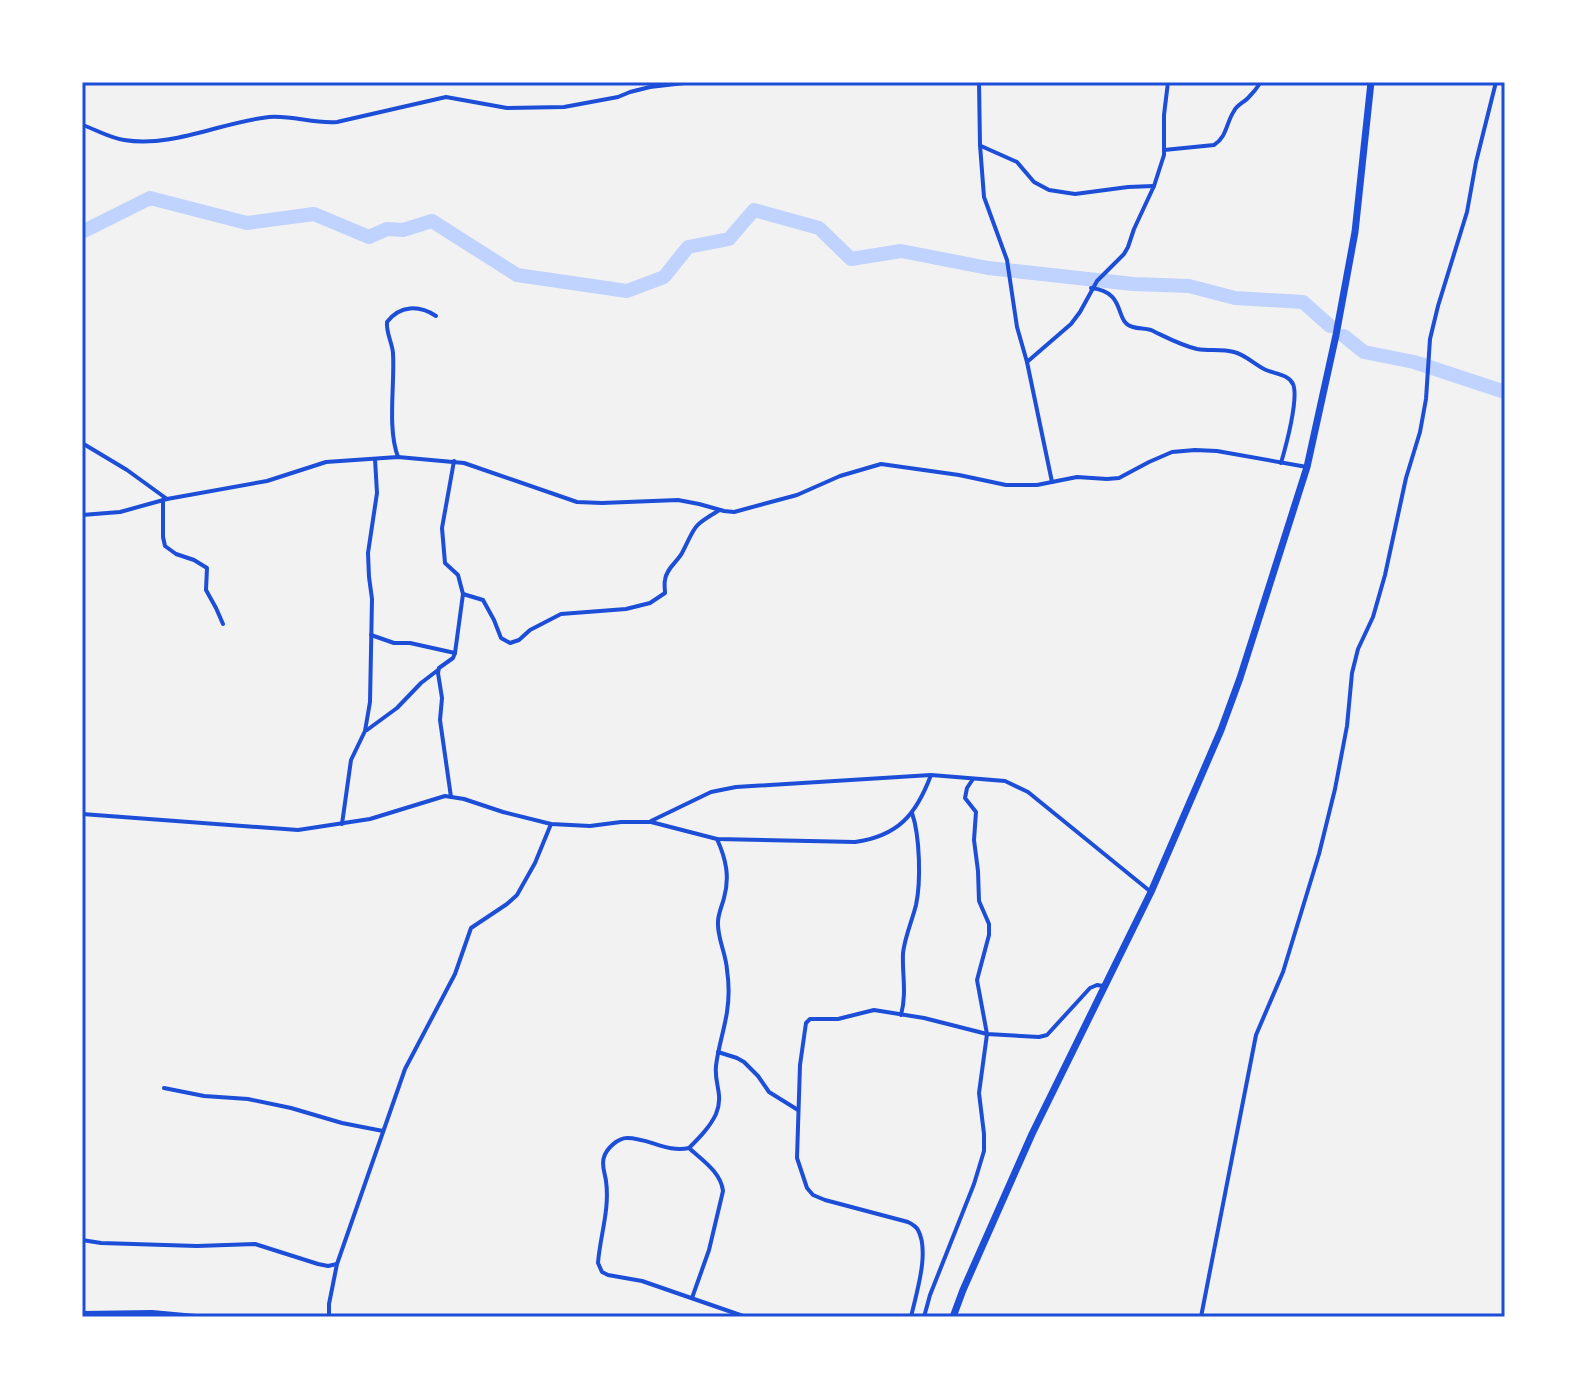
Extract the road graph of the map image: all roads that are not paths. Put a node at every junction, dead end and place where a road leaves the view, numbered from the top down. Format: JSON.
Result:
{"nodes":[{"id":1,"x":693,"y":82,"type":"edge"},
{"id":2,"x":980,"y":82,"type":"edge"},
{"id":3,"x":1168,"y":82,"type":"edge"},
{"id":4,"x":1261,"y":82,"type":"edge"},
{"id":5,"x":1371,"y":82,"type":"edge"},
{"id":6,"x":1496,"y":82,"type":"edge"},
{"id":7,"x":83,"y":125,"type":"edge"},
{"id":8,"x":980,"y":145,"type":"junction"},
{"id":9,"x":1164,"y":150,"type":"junction"},
{"id":10,"x":1154,"y":186,"type":"junction"},
{"id":11,"x":1091,"y":288,"type":"junction"},
{"id":12,"x":436,"y":316,"type":"dead end"},
{"id":13,"x":1027,"y":362,"type":"junction"},
{"id":14,"x":82,"y":443,"type":"edge"},
{"id":15,"x":398,"y":457,"type":"junction"},
{"id":16,"x":375,"y":459,"type":"junction"},
{"id":17,"x":454,"y":461,"type":"junction"},
{"id":18,"x":1281,"y":463,"type":"junction"},
{"id":19,"x":1307,"y":467,"type":"junction"},
{"id":20,"x":1052,"y":482,"type":"junction"},
{"id":21,"x":165,"y":500,"type":"junction"},
{"id":22,"x":719,"y":510,"type":"junction"},
{"id":23,"x":82,"y":515,"type":"edge"},
{"id":24,"x":82,"y":572,"type":"edge"},
{"id":25,"x":83,"y":585,"type":"edge"},
{"id":26,"x":463,"y":594,"type":"junction"},
{"id":27,"x":82,"y":607,"type":"edge"},
{"id":28,"x":223,"y":624,"type":"dead end"},
{"id":29,"x":371,"y":635,"type":"junction"},
{"id":30,"x":455,"y":653,"type":"junction"},
{"id":31,"x":438,"y":670,"type":"junction"},
{"id":32,"x":365,"y":731,"type":"junction"},
{"id":33,"x":931,"y":775,"type":"junction"},
{"id":34,"x":973,"y":779,"type":"junction"},
{"id":35,"x":451,"y":797,"type":"junction"},
{"id":36,"x":912,"y":813,"type":"junction"},
{"id":37,"x":82,"y":814,"type":"edge"},
{"id":38,"x":651,"y":822,"type":"junction"},
{"id":39,"x":342,"y":824,"type":"junction"},
{"id":40,"x":551,"y":824,"type":"junction"},
{"id":41,"x":717,"y":839,"type":"junction"},
{"id":42,"x":1151,"y":892,"type":"junction"},
{"id":43,"x":1103,"y":986,"type":"junction"},
{"id":44,"x":901,"y":1015,"type":"junction"},
{"id":45,"x":987,"y":1034,"type":"junction"},
{"id":46,"x":718,"y":1052,"type":"junction"},
{"id":47,"x":164,"y":1088,"type":"dead end"},
{"id":48,"x":798,"y":1110,"type":"junction"},
{"id":49,"x":383,"y":1131,"type":"junction"},
{"id":50,"x":689,"y":1148,"type":"junction"},
{"id":51,"x":82,"y":1240,"type":"edge"},
{"id":52,"x":337,"y":1264,"type":"junction"},
{"id":53,"x":692,"y":1298,"type":"junction"},
{"id":54,"x":82,"y":1313,"type":"edge"},
{"id":55,"x":207,"y":1317,"type":"edge"},
{"id":56,"x":329,"y":1317,"type":"edge"},
{"id":57,"x":746,"y":1317,"type":"edge"},
{"id":58,"x":911,"y":1317,"type":"edge"},
{"id":59,"x":924,"y":1317,"type":"edge"},
{"id":60,"x":953,"y":1317,"type":"edge"},
{"id":61,"x":1201,"y":1317,"type":"edge"}],
"edges":[{"from":1,"to":7,"type":"street"},
{"from":2,"to":8,"type":"street"},
{"from":3,"to":9,"type":"street"},
{"from":4,"to":9,"type":"street"},
{"from":5,"to":19,"type":"highway"},
{"from":6,"to":61,"type":"street"},
{"from":8,"to":10,"type":"street"},
{"from":8,"to":13,"type":"street"},
{"from":9,"to":10,"type":"street"},
{"from":10,"to":11,"type":"street"},
{"from":11,"to":13,"type":"street"},
{"from":11,"to":18,"type":"street"},
{"from":12,"to":15,"type":"street"},
{"from":13,"to":20,"type":"street"},
{"from":14,"to":21,"type":"street"},
{"from":15,"to":16,"type":"street"},
{"from":15,"to":17,"type":"street"},
{"from":16,"to":21,"type":"street"},
{"from":16,"to":29,"type":"street"},
{"from":17,"to":22,"type":"street"},
{"from":17,"to":26,"type":"street"},
{"from":18,"to":19,"type":"street"},
{"from":18,"to":20,"type":"street"},
{"from":19,"to":42,"type":"highway"},
{"from":20,"to":22,"type":"street"},
{"from":21,"to":23,"type":"street"},
{"from":21,"to":28,"type":"street"},
{"from":22,"to":26,"type":"street"},
{"from":24,"to":25,"type":"street"},
{"from":25,"to":27,"type":"street"},
{"from":26,"to":30,"type":"street"},
{"from":29,"to":30,"type":"street"},
{"from":29,"to":32,"type":"street"},
{"from":30,"to":31,"type":"street"},
{"from":31,"to":32,"type":"street"},
{"from":31,"to":35,"type":"street"},
{"from":32,"to":39,"type":"street"},
{"from":33,"to":34,"type":"street"},
{"from":33,"to":36,"type":"street"},
{"from":33,"to":38,"type":"street"},
{"from":34,"to":42,"type":"street"},
{"from":34,"to":45,"type":"street"},
{"from":35,"to":39,"type":"street"},
{"from":35,"to":40,"type":"street"},
{"from":36,"to":41,"type":"street"},
{"from":36,"to":44,"type":"street"},
{"from":37,"to":39,"type":"street"},
{"from":38,"to":40,"type":"street"},
{"from":38,"to":41,"type":"street"},
{"from":40,"to":49,"type":"street"},
{"from":41,"to":46,"type":"street"},
{"from":42,"to":43,"type":"highway"},
{"from":43,"to":45,"type":"street"},
{"from":43,"to":60,"type":"highway"},
{"from":44,"to":45,"type":"street"},
{"from":44,"to":48,"type":"street"},
{"from":45,"to":59,"type":"street"},
{"from":46,"to":48,"type":"street"},
{"from":46,"to":50,"type":"street"},
{"from":47,"to":49,"type":"street"},
{"from":48,"to":58,"type":"street"},
{"from":49,"to":52,"type":"street"},
{"from":50,"to":53,"type":"street"},
{"from":50,"to":53,"type":"street"},
{"from":51,"to":52,"type":"street"},
{"from":52,"to":56,"type":"street"},
{"from":53,"to":57,"type":"street"},
{"from":54,"to":55,"type":"street"}]}
